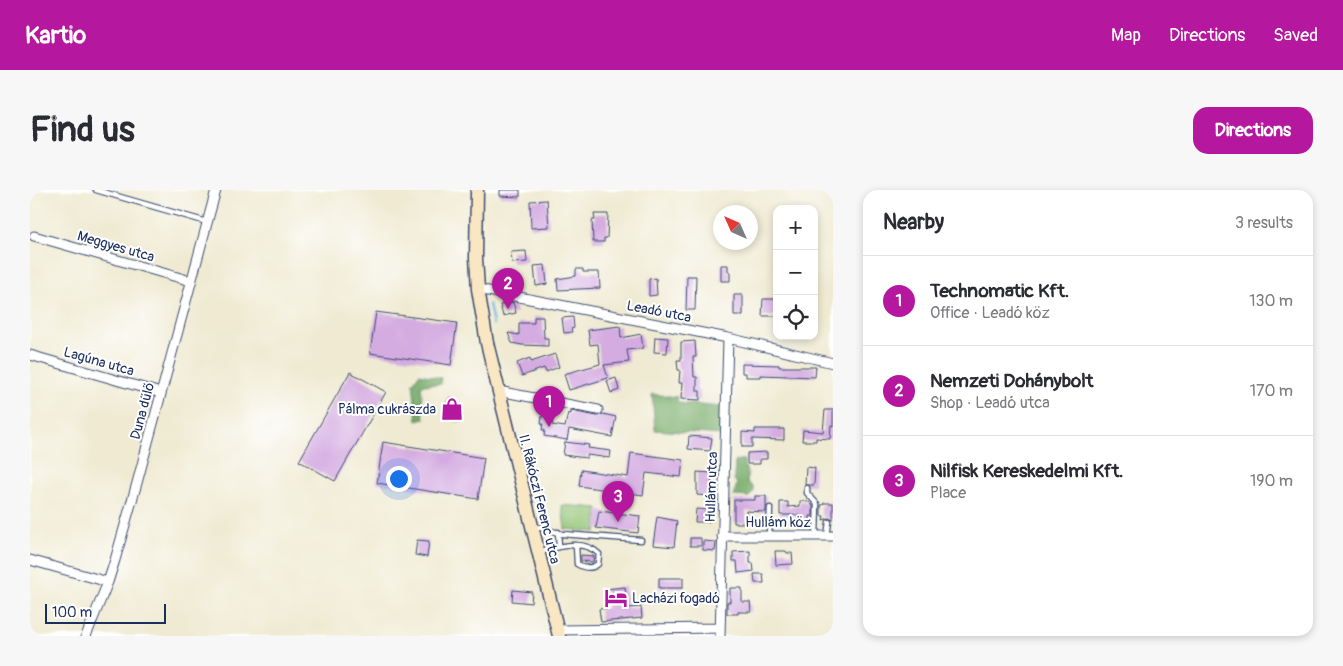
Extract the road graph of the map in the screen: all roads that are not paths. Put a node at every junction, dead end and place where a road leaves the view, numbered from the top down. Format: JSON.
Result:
{"nodes":[{"id":1,"x":96,"y":190,"type":"edge"},
{"id":2,"x":216,"y":190,"type":"edge"},
{"id":3,"x":477,"y":190,"type":"edge"},
{"id":4,"x":207,"y":222,"type":"junction"},
{"id":5,"x":34,"y":236,"type":"dead end"},
{"id":6,"x":191,"y":281,"type":"junction"},
{"id":7,"x":478,"y":290,"type":"junction"},
{"id":8,"x":728,"y":338,"type":"junction"},
{"id":9,"x":30,"y":355,"type":"edge"},
{"id":10,"x":833,"y":363,"type":"edge"},
{"id":11,"x":498,"y":391,"type":"junction"},
{"id":12,"x":161,"y":393,"type":"junction"},
{"id":13,"x":598,"y":410,"type":"dead end"},
{"id":14,"x":807,"y":488,"type":"dead end"},
{"id":15,"x":770,"y":508,"type":"dead end"},
{"id":16,"x":829,"y":522,"type":"dead end"},
{"id":17,"x":531,"y":525,"type":"junction"},
{"id":18,"x":558,"y":532,"type":"junction"},
{"id":19,"x":722,"y":536,"type":"junction"},
{"id":20,"x":769,"y":536,"type":"junction"},
{"id":21,"x":816,"y":536,"type":"junction"},
{"id":22,"x":830,"y":536,"type":"edge"},
{"id":23,"x":641,"y":540,"type":"dead end"},
{"id":24,"x":576,"y":545,"type":"junction"},
{"id":25,"x":560,"y":546,"type":"junction"},
{"id":26,"x":538,"y":552,"type":"junction"},
{"id":27,"x":30,"y":560,"type":"edge"},
{"id":28,"x":108,"y":582,"type":"junction"},
{"id":29,"x":720,"y":632,"type":"edge"},
{"id":30,"x":558,"y":633,"type":"edge"},
{"id":31,"x":616,"y":633,"type":"edge"},
{"id":32,"x":86,"y":636,"type":"edge"}],
"edges":[{"from":1,"to":4,"type":"lane"},
{"from":2,"to":4,"type":"street","name":"Duna dűlő"},
{"from":3,"to":7,"type":"main road","name":"II. Rákóczi Ferenc utca"},
{"from":4,"to":6,"type":"street","name":"Duna dűlő"},
{"from":5,"to":6,"type":"street","name":"Meggyes utca"},
{"from":6,"to":12,"type":"street","name":"Duna dűlő"},
{"from":7,"to":8,"type":"street","name":"Leadó utca"},
{"from":7,"to":11,"type":"main road","name":"II. Rákóczi Ferenc utca"},
{"from":8,"to":10,"type":"street","name":"Leadó utca"},
{"from":8,"to":19,"type":"street","name":"Hullám utca"},
{"from":9,"to":12,"type":"street","name":"Lagúna utca"},
{"from":11,"to":13,"type":"street"},
{"from":11,"to":17,"type":"main road","name":"II. Rákóczi Ferenc utca"},
{"from":12,"to":28,"type":"street","name":"Duna dűlő"},
{"from":14,"to":21,"type":"lane"},
{"from":15,"to":20,"type":"lane"},
{"from":16,"to":22,"type":"lane"},
{"from":17,"to":18,"type":"lane"},
{"from":17,"to":26,"type":"main road","name":"II. Rákóczi Ferenc utca"},
{"from":18,"to":23,"type":"lane"},
{"from":18,"to":25,"type":"lane"},
{"from":19,"to":20,"type":"street","name":"Hullám köz"},
{"from":19,"to":29,"type":"street","name":"Hullám utca"},
{"from":20,"to":21,"type":"street","name":"Hullám köz"},
{"from":21,"to":22,"type":"street","name":"Hullám köz"},
{"from":24,"to":24,"type":"lane"},
{"from":24,"to":25,"type":"lane"},
{"from":25,"to":26,"type":"lane"},
{"from":26,"to":30,"type":"main road","name":"II. Rákóczi Ferenc utca"},
{"from":27,"to":28,"type":"street"},
{"from":28,"to":32,"type":"street","name":"Duna dűlő"},
{"from":29,"to":31,"type":"street"},
{"from":30,"to":31,"type":"street"}]}
